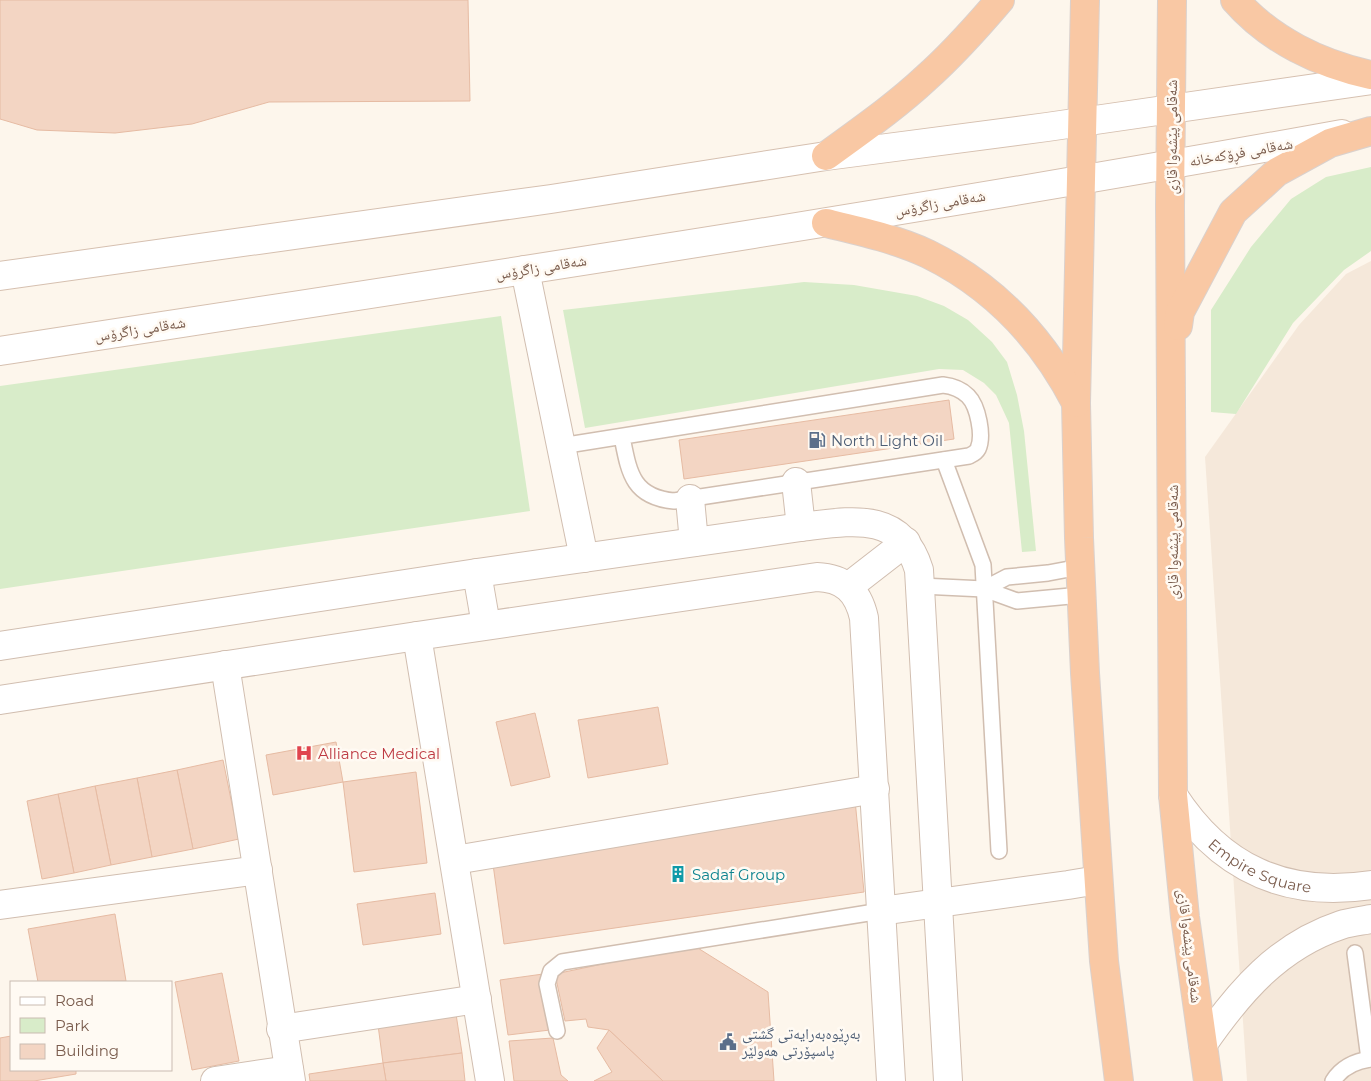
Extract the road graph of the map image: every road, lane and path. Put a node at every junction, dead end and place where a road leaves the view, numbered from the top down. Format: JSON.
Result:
{"nodes":[{"id":1,"x":1000,"y":0,"type":"edge"},
{"id":2,"x":1085,"y":0,"type":"edge"},
{"id":3,"x":1172,"y":0,"type":"edge"},
{"id":4,"x":1235,"y":0,"type":"edge"},
{"id":5,"x":1371,"y":76,"type":"edge"},
{"id":6,"x":1371,"y":80,"type":"edge"},
{"id":7,"x":1171,"y":109,"type":"junction"},
{"id":8,"x":1083,"y":122,"type":"junction"},
{"id":9,"x":1371,"y":130,"type":"edge"},
{"id":10,"x":826,"y":156,"type":"junction"},
{"id":11,"x":1171,"y":165,"type":"junction"},
{"id":12,"x":1080,"y":180,"type":"junction"},
{"id":13,"x":826,"y":223,"type":"junction"},
{"id":14,"x":525,"y":270,"type":"junction"},
{"id":15,"x":0,"y":276,"type":"edge"},
{"id":16,"x":0,"y":350,"type":"edge"},
{"id":17,"x":1171,"y":364,"type":"junction"},
{"id":18,"x":1076,"y":403,"type":"junction"},
{"id":19,"x":622,"y":437,"type":"junction"},
{"id":20,"x":561,"y":446,"type":"junction"},
{"id":21,"x":944,"y":460,"type":"junction"},
{"id":22,"x":796,"y":482,"type":"junction"},
{"id":23,"x":690,"y":499,"type":"junction"},
{"id":24,"x":801,"y":527,"type":"junction"},
{"id":25,"x":694,"y":542,"type":"junction"},
{"id":26,"x":906,"y":542,"type":"junction"},
{"id":27,"x":584,"y":558,"type":"junction"},
{"id":28,"x":1080,"y":567,"type":"junction"},
{"id":29,"x":477,"y":573,"type":"junction"},
{"id":30,"x":921,"y":586,"type":"junction"},
{"id":31,"x":848,"y":587,"type":"junction"},
{"id":32,"x":984,"y":589,"type":"junction"},
{"id":33,"x":1081,"y":596,"type":"junction"},
{"id":34,"x":486,"y":625,"type":"junction"},
{"id":35,"x":417,"y":636,"type":"junction"},
{"id":36,"x":0,"y":646,"type":"edge"},
{"id":37,"x":225,"y":665,"type":"junction"},
{"id":38,"x":0,"y":700,"type":"edge"},
{"id":39,"x":875,"y":789,"type":"junction"},
{"id":40,"x":1173,"y":795,"type":"junction"},
{"id":41,"x":1000,"y":851,"type":"dead end"},
{"id":42,"x":455,"y":860,"type":"junction"},
{"id":43,"x":258,"y":870,"type":"junction"},
{"id":44,"x":1098,"y":880,"type":"junction"},
{"id":45,"x":1371,"y":885,"type":"edge"},
{"id":46,"x":937,"y":904,"type":"junction"},
{"id":47,"x":0,"y":905,"type":"edge"},
{"id":48,"x":881,"y":911,"type":"junction"},
{"id":49,"x":1371,"y":919,"type":"edge"},
{"id":50,"x":1355,"y":953,"type":"dead end"},
{"id":51,"x":477,"y":999,"type":"junction"},
{"id":52,"x":281,"y":1029,"type":"junction"},
{"id":53,"x":557,"y":1030,"type":"dead end"},
{"id":54,"x":1203,"y":1044,"type":"junction"},
{"id":55,"x":1370,"y":1059,"type":"edge"},
{"id":56,"x":290,"y":1076,"type":"edge"},
{"id":57,"x":215,"y":1081,"type":"edge"},
{"id":58,"x":490,"y":1081,"type":"edge"},
{"id":59,"x":891,"y":1081,"type":"edge"},
{"id":60,"x":948,"y":1081,"type":"edge"},
{"id":61,"x":1119,"y":1081,"type":"edge"},
{"id":62,"x":1208,"y":1081,"type":"edge"},
{"id":63,"x":1333,"y":1081,"type":"edge"}],
"edges":[{"from":1,"to":10,"type":"highway"},
{"from":2,"to":8,"type":"highway"},
{"from":3,"to":7,"type":"highway","name":"شەقامی پێشەوا قازی"},
{"from":4,"to":5,"type":"highway"},
{"from":6,"to":7,"type":"street"},
{"from":7,"to":8,"type":"street"},
{"from":7,"to":11,"type":"highway","name":"شەقامی پێشەوا قازی"},
{"from":8,"to":10,"type":"street"},
{"from":8,"to":12,"type":"highway"},
{"from":9,"to":11,"type":"street","name":"شەقامی فڕۆکەخانە"},
{"from":9,"to":17,"type":"highway"},
{"from":10,"to":15,"type":"street"},
{"from":11,"to":12,"type":"street","name":"شەقامی فڕۆکەخانە"},
{"from":11,"to":17,"type":"highway","name":"شەقامی پێشەوا قازی"},
{"from":12,"to":13,"type":"street","name":"شەقامی زاگرۆس"},
{"from":12,"to":18,"type":"highway"},
{"from":13,"to":14,"type":"street","name":"شەقامی زاگرۆس"},
{"from":13,"to":18,"type":"highway"},
{"from":14,"to":16,"type":"street","name":"شەقامی زاگرۆس"},
{"from":14,"to":20,"type":"street"},
{"from":17,"to":40,"type":"highway","name":"شەقامی پێشەوا قازی"},
{"from":18,"to":28,"type":"highway"},
{"from":19,"to":20,"type":"lane"},
{"from":19,"to":21,"type":"lane"},
{"from":19,"to":23,"type":"lane"},
{"from":20,"to":27,"type":"street"},
{"from":21,"to":22,"type":"lane"},
{"from":21,"to":32,"type":"lane"},
{"from":22,"to":23,"type":"lane"},
{"from":22,"to":24,"type":"street"},
{"from":23,"to":25,"type":"street"},
{"from":24,"to":25,"type":"street"},
{"from":24,"to":26,"type":"street"},
{"from":25,"to":27,"type":"street"},
{"from":26,"to":30,"type":"street"},
{"from":26,"to":31,"type":"street"},
{"from":27,"to":29,"type":"street"},
{"from":28,"to":32,"type":"lane"},
{"from":28,"to":33,"type":"highway"},
{"from":29,"to":34,"type":"street"},
{"from":29,"to":36,"type":"street"},
{"from":30,"to":32,"type":"lane"},
{"from":30,"to":46,"type":"street"},
{"from":31,"to":34,"type":"street"},
{"from":31,"to":39,"type":"street"},
{"from":32,"to":33,"type":"lane"},
{"from":32,"to":41,"type":"lane"},
{"from":33,"to":44,"type":"highway"},
{"from":34,"to":35,"type":"street"},
{"from":35,"to":37,"type":"street"},
{"from":35,"to":42,"type":"street"},
{"from":37,"to":38,"type":"street"},
{"from":37,"to":43,"type":"street"},
{"from":39,"to":42,"type":"street"},
{"from":39,"to":48,"type":"street"},
{"from":40,"to":45,"type":"street","name":"Empire Square"},
{"from":40,"to":54,"type":"highway","name":"شەقامی پێشەوا قازی"},
{"from":42,"to":51,"type":"street"},
{"from":43,"to":47,"type":"street"},
{"from":43,"to":52,"type":"street"},
{"from":44,"to":46,"type":"street"},
{"from":44,"to":61,"type":"highway"},
{"from":46,"to":48,"type":"street"},
{"from":46,"to":60,"type":"street"},
{"from":48,"to":53,"type":"lane"},
{"from":48,"to":59,"type":"street"},
{"from":49,"to":54,"type":"street"},
{"from":50,"to":55,"type":"lane"},
{"from":51,"to":52,"type":"street"},
{"from":51,"to":58,"type":"street"},
{"from":52,"to":56,"type":"street"},
{"from":54,"to":62,"type":"highway","name":"شەقامی پێشەوا قازی"},
{"from":55,"to":63,"type":"lane"},
{"from":56,"to":57,"type":"street"}]}
